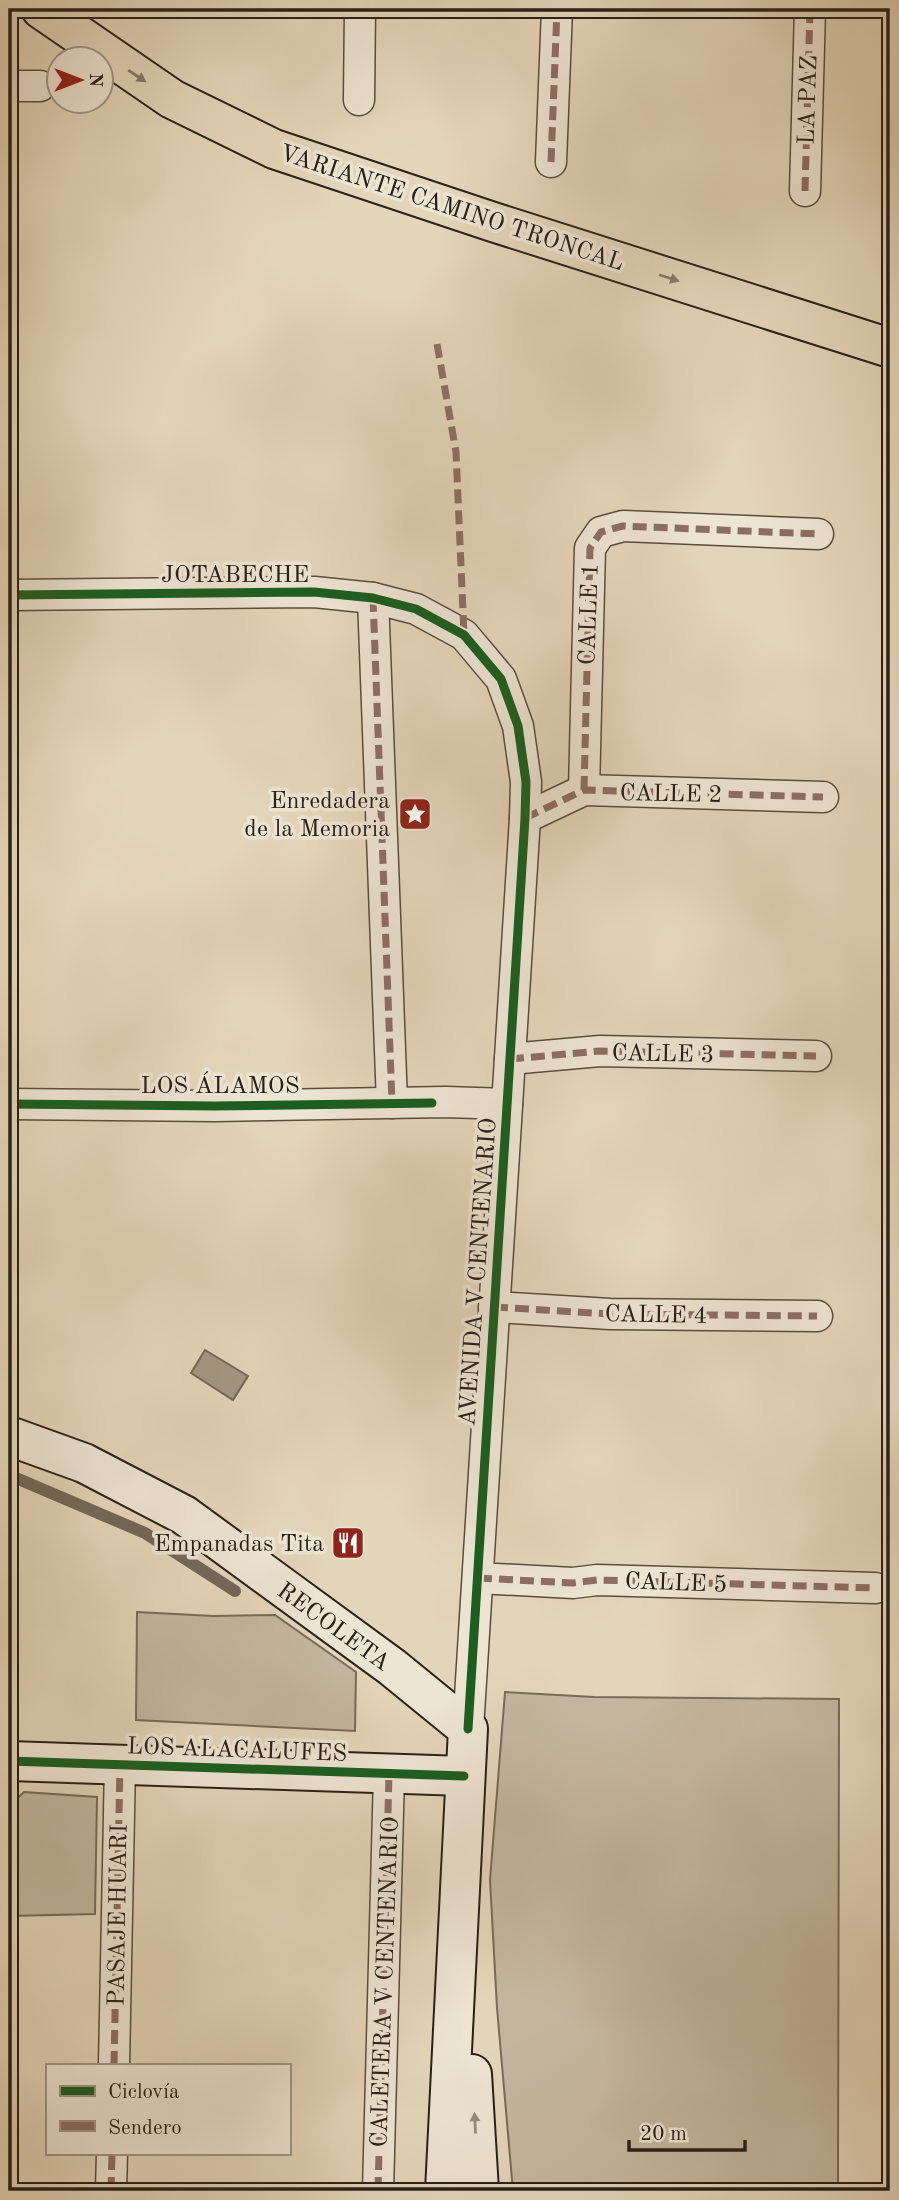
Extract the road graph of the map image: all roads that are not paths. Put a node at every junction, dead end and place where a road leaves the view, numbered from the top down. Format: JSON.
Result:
{"nodes":[{"id":1,"x":41,"y":9,"type":"edge"},
{"id":2,"x":360,"y":9,"type":"edge"},
{"id":3,"x":557,"y":9,"type":"edge"},
{"id":4,"x":810,"y":9,"type":"edge"},
{"id":5,"x":9,"y":86,"type":"edge"},
{"id":6,"x":40,"y":86,"type":"dead end"},
{"id":7,"x":359,"y":100,"type":"dead end"},
{"id":8,"x":551,"y":162,"type":"dead end"},
{"id":9,"x":805,"y":191,"type":"dead end"},
{"id":10,"x":890,"y":348,"type":"edge"},
{"id":11,"x":818,"y":534,"type":"dead end"},
{"id":12,"x":9,"y":595,"type":"edge"},
{"id":13,"x":373,"y":598,"type":"junction"},
{"id":14,"x":584,"y":790,"type":"junction"},
{"id":15,"x":823,"y":797,"type":"dead end"},
{"id":16,"x":525,"y":818,"type":"junction"},
{"id":17,"x":816,"y":1056,"type":"dead end"},
{"id":18,"x":510,"y":1059,"type":"junction"},
{"id":19,"x":392,"y":1103,"type":"junction"},
{"id":20,"x":9,"y":1104,"type":"edge"},
{"id":21,"x":507,"y":1104,"type":"junction"},
{"id":22,"x":494,"y":1307,"type":"junction"},
{"id":23,"x":817,"y":1316,"type":"dead end"},
{"id":24,"x":9,"y":1436,"type":"edge"},
{"id":25,"x":478,"y":1578,"type":"junction"},
{"id":26,"x":875,"y":1588,"type":"dead end"},
{"id":27,"x":468,"y":1729,"type":"junction"},
{"id":28,"x":9,"y":1762,"type":"edge"},
{"id":29,"x":120,"y":1765,"type":"junction"},
{"id":30,"x":389,"y":1774,"type":"junction"},
{"id":31,"x":464,"y":1776,"type":"junction"},
{"id":32,"x":460,"y":1870,"type":"junction"},
{"id":33,"x":114,"y":2064,"type":"edge"},
{"id":34,"x":112,"y":2154,"type":"edge"},
{"id":35,"x":111,"y":2191,"type":"edge"},
{"id":36,"x":378,"y":2191,"type":"edge"},
{"id":37,"x":445,"y":2191,"type":"edge"},
{"id":38,"x":479,"y":2191,"type":"edge"}],
"edges":[{"from":1,"to":10,"type":"main road","name":"VARIANTE CAMINO TRONCAL","one_way":true},
{"from":2,"to":7,"type":"street"},
{"from":3,"to":8,"type":"street"},
{"from":4,"to":9,"type":"street","name":"LA PAZ"},
{"from":5,"to":6,"type":"street"},
{"from":11,"to":14,"type":"street","name":"CALLE 1"},
{"from":12,"to":13,"type":"street","name":"JOTABECHE"},
{"from":13,"to":16,"type":"street","name":"JOTABECHE"},
{"from":13,"to":19,"type":"street"},
{"from":14,"to":15,"type":"street","name":"CALLE 2"},
{"from":14,"to":16,"type":"street","name":"CALLE 2"},
{"from":16,"to":18,"type":"street","name":"AVENIDA V CENTENARIO"},
{"from":17,"to":18,"type":"street","name":"CALLE 3"},
{"from":18,"to":21,"type":"street","name":"AVENIDA V CENTENARIO"},
{"from":19,"to":20,"type":"street","name":"LOS ÁLAMOS"},
{"from":19,"to":21,"type":"street","name":"LOS ÁLAMOS"},
{"from":21,"to":22,"type":"street","name":"AVENIDA V CENTENARIO"},
{"from":22,"to":23,"type":"street","name":"CALLE 4"},
{"from":22,"to":25,"type":"street","name":"AVENIDA V CENTENARIO"},
{"from":24,"to":27,"type":"main road","name":"RECOLETA"},
{"from":25,"to":26,"type":"street","name":"CALLE 5"},
{"from":25,"to":27,"type":"street","name":"AVENIDA V CENTENARIO"},
{"from":27,"to":31,"type":"main road","name":"AVENIDA V CENTENARIO"},
{"from":28,"to":29,"type":"main road","name":"LOS ALACALUFES"},
{"from":29,"to":30,"type":"main road","name":"LOS ALACALUFES"},
{"from":29,"to":33,"type":"street","name":"PASAJE HUARI"},
{"from":30,"to":31,"type":"main road","name":"LOS ALACALUFES"},
{"from":30,"to":36,"type":"street","name":"CALETERA V CENTENARIO"},
{"from":31,"to":32,"type":"main road","name":"AVENIDA V CENTENARIO"},
{"from":32,"to":37,"type":"main road","name":"AVENIDA V CENTENARIO"},
{"from":38,"to":32,"type":"main road","name":"AVENIDA V CENTENARIO","one_way":true},
{"from":34,"to":35,"type":"street"}]}
